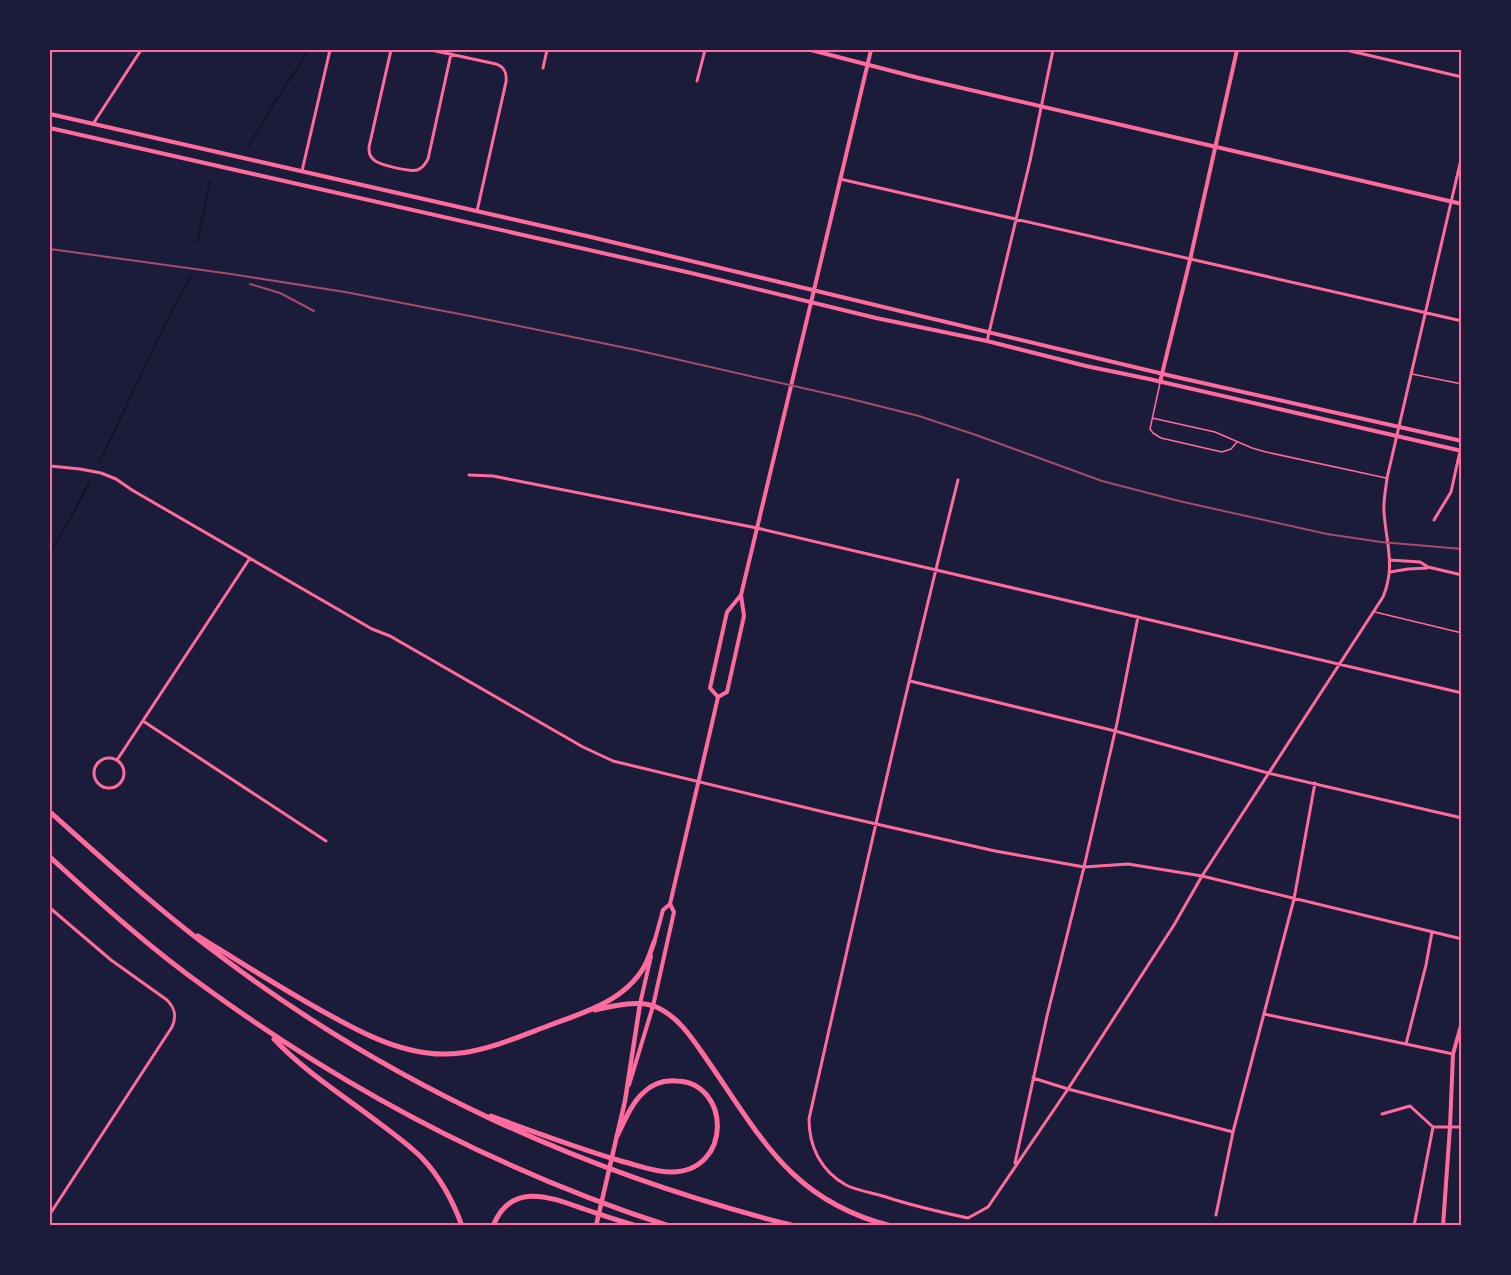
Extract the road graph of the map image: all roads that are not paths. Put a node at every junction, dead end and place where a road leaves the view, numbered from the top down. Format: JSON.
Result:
{"nodes":[{"id":1,"x":141,"y":50,"type":"edge"},
{"id":2,"x":330,"y":50,"type":"edge"},
{"id":3,"x":391,"y":50,"type":"edge"},
{"id":4,"x":432,"y":50,"type":"edge"},
{"id":5,"x":547,"y":50,"type":"edge"},
{"id":6,"x":705,"y":50,"type":"edge"},
{"id":7,"x":811,"y":50,"type":"edge"},
{"id":8,"x":871,"y":50,"type":"edge"},
{"id":9,"x":1053,"y":50,"type":"edge"},
{"id":10,"x":1237,"y":50,"type":"edge"},
{"id":11,"x":1346,"y":50,"type":"edge"},
{"id":12,"x":451,"y":54,"type":"junction"},
{"id":13,"x":868,"y":63,"type":"junction"},
{"id":14,"x":543,"y":68,"type":"dead end"},
{"id":15,"x":1461,"y":76,"type":"edge"},
{"id":16,"x":697,"y":81,"type":"dead end"},
{"id":17,"x":1041,"y":106,"type":"junction"},
{"id":18,"x":50,"y":114,"type":"edge"},
{"id":19,"x":93,"y":124,"type":"junction"},
{"id":20,"x":50,"y":128,"type":"edge"},
{"id":21,"x":1216,"y":146,"type":"junction"},
{"id":22,"x":1461,"y":155,"type":"edge"},
{"id":23,"x":302,"y":171,"type":"junction"},
{"id":24,"x":840,"y":179,"type":"junction"},
{"id":25,"x":1451,"y":201,"type":"junction"},
{"id":26,"x":1461,"y":204,"type":"edge"},
{"id":27,"x":477,"y":211,"type":"junction"},
{"id":28,"x":1016,"y":219,"type":"junction"},
{"id":29,"x":1190,"y":260,"type":"junction"},
{"id":30,"x":814,"y":290,"type":"junction"},
{"id":31,"x":810,"y":303,"type":"junction"},
{"id":32,"x":1426,"y":313,"type":"junction"},
{"id":33,"x":1461,"y":321,"type":"edge"},
{"id":34,"x":989,"y":332,"type":"junction"},
{"id":35,"x":987,"y":341,"type":"junction"},
{"id":36,"x":1162,"y":373,"type":"junction"},
{"id":37,"x":1411,"y":374,"type":"junction"},
{"id":38,"x":1160,"y":382,"type":"junction"},
{"id":39,"x":1461,"y":384,"type":"edge"},
{"id":40,"x":1152,"y":418,"type":"junction"},
{"id":41,"x":1399,"y":428,"type":"junction"},
{"id":42,"x":1397,"y":436,"type":"junction"},
{"id":43,"x":1237,"y":441,"type":"junction"},
{"id":44,"x":1461,"y":441,"type":"edge"},
{"id":45,"x":1461,"y":451,"type":"edge"},
{"id":46,"x":50,"y":466,"type":"edge"},
{"id":47,"x":469,"y":476,"type":"dead end"},
{"id":48,"x":1387,"y":478,"type":"junction"},
{"id":49,"x":958,"y":480,"type":"dead end"},
{"id":50,"x":1434,"y":520,"type":"dead end"},
{"id":51,"x":757,"y":528,"type":"junction"},
{"id":52,"x":250,"y":558,"type":"junction"},
{"id":53,"x":1390,"y":560,"type":"junction"},
{"id":54,"x":1428,"y":567,"type":"junction"},
{"id":55,"x":936,"y":570,"type":"junction"},
{"id":56,"x":1390,"y":572,"type":"junction"},
{"id":57,"x":1461,"y":575,"type":"edge"},
{"id":58,"x":741,"y":595,"type":"junction"},
{"id":59,"x":1374,"y":612,"type":"junction"},
{"id":60,"x":1138,"y":617,"type":"junction"},
{"id":61,"x":1461,"y":633,"type":"edge"},
{"id":62,"x":1340,"y":664,"type":"junction"},
{"id":63,"x":910,"y":681,"type":"junction"},
{"id":64,"x":1461,"y":693,"type":"edge"},
{"id":65,"x":718,"y":697,"type":"junction"},
{"id":66,"x":143,"y":721,"type":"junction"},
{"id":67,"x":1114,"y":731,"type":"junction"},
{"id":68,"x":117,"y":760,"type":"junction"},
{"id":69,"x":1268,"y":773,"type":"junction"},
{"id":70,"x":698,"y":781,"type":"junction"},
{"id":71,"x":1315,"y":783,"type":"junction"},
{"id":72,"x":50,"y":812,"type":"edge"},
{"id":73,"x":1461,"y":818,"type":"edge"},
{"id":74,"x":876,"y":825,"type":"junction"},
{"id":75,"x":326,"y":842,"type":"dead end"},
{"id":76,"x":50,"y":857,"type":"edge"},
{"id":77,"x":1084,"y":867,"type":"junction"},
{"id":78,"x":1202,"y":876,"type":"junction"},
{"id":79,"x":1294,"y":899,"type":"junction"},
{"id":80,"x":670,"y":904,"type":"junction"},
{"id":81,"x":50,"y":908,"type":"edge"},
{"id":82,"x":175,"y":921,"type":"junction"},
{"id":83,"x":1431,"y":932,"type":"junction"},
{"id":84,"x":1461,"y":939,"type":"edge"},
{"id":85,"x":654,"y":942,"type":"junction"},
{"id":86,"x":640,"y":1004,"type":"junction"},
{"id":87,"x":653,"y":1006,"type":"junction"},
{"id":88,"x":579,"y":1014,"type":"junction"},
{"id":89,"x":1264,"y":1014,"type":"junction"},
{"id":90,"x":1461,"y":1022,"type":"edge"},
{"id":91,"x":267,"y":1031,"type":"junction"},
{"id":92,"x":1407,"y":1044,"type":"junction"},
{"id":93,"x":1453,"y":1054,"type":"junction"},
{"id":94,"x":1033,"y":1078,"type":"junction"},
{"id":95,"x":1068,"y":1089,"type":"junction"},
{"id":96,"x":625,"y":1101,"type":"junction"},
{"id":97,"x":458,"y":1103,"type":"junction"},
{"id":98,"x":1382,"y":1114,"type":"dead end"},
{"id":99,"x":1450,"y":1126,"type":"junction"},
{"id":100,"x":1433,"y":1127,"type":"junction"},
{"id":101,"x":1461,"y":1127,"type":"edge"},
{"id":102,"x":1233,"y":1132,"type":"junction"},
{"id":103,"x":617,"y":1136,"type":"junction"},
{"id":104,"x":1015,"y":1165,"type":"junction"},
{"id":105,"x":50,"y":1214,"type":"edge"},
{"id":106,"x":1216,"y":1215,"type":"dead end"},
{"id":107,"x":462,"y":1226,"type":"edge"},
{"id":108,"x":493,"y":1226,"type":"edge"},
{"id":109,"x":596,"y":1226,"type":"edge"},
{"id":110,"x":638,"y":1226,"type":"edge"},
{"id":111,"x":669,"y":1226,"type":"edge"},
{"id":112,"x":795,"y":1226,"type":"edge"},
{"id":113,"x":891,"y":1226,"type":"edge"},
{"id":114,"x":1414,"y":1226,"type":"edge"},
{"id":115,"x":1443,"y":1226,"type":"edge"}],
"edges":[{"from":1,"to":19,"type":"street"},
{"from":2,"to":23,"type":"street"},
{"from":3,"to":12,"type":"street"},
{"from":4,"to":12,"type":"street"},
{"from":5,"to":14,"type":"street"},
{"from":6,"to":16,"type":"street"},
{"from":7,"to":13,"type":"main road"},
{"from":8,"to":13,"type":"main road"},
{"from":9,"to":17,"type":"street"},
{"from":10,"to":21,"type":"main road"},
{"from":11,"to":15,"type":"street"},
{"from":12,"to":27,"type":"street"},
{"from":13,"to":17,"type":"main road"},
{"from":13,"to":24,"type":"main road"},
{"from":17,"to":21,"type":"main road"},
{"from":17,"to":28,"type":"street"},
{"from":18,"to":19,"type":"main road"},
{"from":19,"to":23,"type":"main road"},
{"from":20,"to":31,"type":"main road"},
{"from":21,"to":25,"type":"main road"},
{"from":21,"to":29,"type":"main road"},
{"from":22,"to":25,"type":"street"},
{"from":23,"to":27,"type":"main road"},
{"from":24,"to":28,"type":"street"},
{"from":24,"to":30,"type":"main road"},
{"from":25,"to":26,"type":"main road"},
{"from":25,"to":32,"type":"street"},
{"from":27,"to":30,"type":"main road"},
{"from":28,"to":29,"type":"street"},
{"from":28,"to":34,"type":"street"},
{"from":29,"to":32,"type":"street"},
{"from":29,"to":36,"type":"main road"},
{"from":30,"to":31,"type":"main road"},
{"from":30,"to":34,"type":"main road"},
{"from":31,"to":35,"type":"main road"},
{"from":31,"to":51,"type":"main road"},
{"from":32,"to":33,"type":"street"},
{"from":32,"to":37,"type":"street"},
{"from":34,"to":35,"type":"street"},
{"from":34,"to":36,"type":"main road"},
{"from":35,"to":38,"type":"main road"},
{"from":36,"to":38,"type":"main road"},
{"from":36,"to":41,"type":"main road"},
{"from":37,"to":39,"type":"lane"},
{"from":37,"to":41,"type":"street"},
{"from":38,"to":40,"type":"lane"},
{"from":38,"to":42,"type":"main road"},
{"from":40,"to":43,"type":"lane"},
{"from":40,"to":43,"type":"lane"},
{"from":41,"to":42,"type":"street"},
{"from":41,"to":44,"type":"main road"},
{"from":42,"to":45,"type":"main road"},
{"from":42,"to":48,"type":"street"},
{"from":43,"to":48,"type":"lane"},
{"from":45,"to":50,"type":"street"},
{"from":46,"to":52,"type":"street"},
{"from":47,"to":51,"type":"street"},
{"from":48,"to":53,"type":"street"},
{"from":49,"to":55,"type":"street"},
{"from":51,"to":55,"type":"street"},
{"from":51,"to":58,"type":"main road"},
{"from":52,"to":66,"type":"street"},
{"from":52,"to":70,"type":"street"},
{"from":53,"to":54,"type":"street"},
{"from":53,"to":56,"type":"street"},
{"from":54,"to":56,"type":"street"},
{"from":54,"to":57,"type":"street"},
{"from":55,"to":60,"type":"street"},
{"from":55,"to":63,"type":"street"},
{"from":56,"to":59,"type":"street"},
{"from":58,"to":65,"type":"main road"},
{"from":58,"to":65,"type":"main road"},
{"from":59,"to":61,"type":"lane"},
{"from":59,"to":62,"type":"street"},
{"from":60,"to":62,"type":"street"},
{"from":60,"to":67,"type":"street"},
{"from":62,"to":64,"type":"street"},
{"from":62,"to":69,"type":"street"},
{"from":63,"to":67,"type":"street"},
{"from":63,"to":74,"type":"street"},
{"from":65,"to":70,"type":"main road"},
{"from":66,"to":68,"type":"street"},
{"from":66,"to":75,"type":"street"},
{"from":67,"to":69,"type":"street"},
{"from":67,"to":77,"type":"street"},
{"from":68,"to":68,"type":"street"},
{"from":69,"to":71,"type":"street"},
{"from":69,"to":78,"type":"street"},
{"from":70,"to":74,"type":"street"},
{"from":70,"to":80,"type":"main road"},
{"from":71,"to":73,"type":"street"},
{"from":71,"to":79,"type":"street"},
{"from":72,"to":82,"type":"highway"},
{"from":74,"to":77,"type":"street"},
{"from":74,"to":104,"type":"street"},
{"from":76,"to":91,"type":"highway"},
{"from":77,"to":78,"type":"street"},
{"from":77,"to":94,"type":"street"},
{"from":78,"to":79,"type":"street"},
{"from":78,"to":95,"type":"street"},
{"from":79,"to":83,"type":"street"},
{"from":79,"to":89,"type":"street"},
{"from":80,"to":85,"type":"main road"},
{"from":80,"to":87,"type":"main road"},
{"from":81,"to":105,"type":"street"},
{"from":82,"to":88,"type":"highway"},
{"from":82,"to":97,"type":"highway"},
{"from":83,"to":84,"type":"street"},
{"from":83,"to":92,"type":"street"},
{"from":85,"to":86,"type":"main road"},
{"from":85,"to":88,"type":"highway"},
{"from":86,"to":87,"type":"highway"},
{"from":86,"to":88,"type":"highway"},
{"from":86,"to":96,"type":"highway"},
{"from":87,"to":96,"type":"main road"},
{"from":87,"to":113,"type":"highway"},
{"from":89,"to":92,"type":"street"},
{"from":89,"to":102,"type":"street"},
{"from":90,"to":93,"type":"main road"},
{"from":91,"to":107,"type":"highway"},
{"from":91,"to":111,"type":"highway"},
{"from":92,"to":93,"type":"street"},
{"from":93,"to":99,"type":"main road"},
{"from":94,"to":95,"type":"street"},
{"from":94,"to":104,"type":"street"},
{"from":95,"to":102,"type":"street"},
{"from":95,"to":104,"type":"street"},
{"from":96,"to":103,"type":"highway"},
{"from":97,"to":103,"type":"highway"},
{"from":97,"to":112,"type":"highway"},
{"from":98,"to":100,"type":"street"},
{"from":99,"to":100,"type":"street"},
{"from":99,"to":101,"type":"street"},
{"from":99,"to":115,"type":"main road"},
{"from":100,"to":114,"type":"street"},
{"from":102,"to":106,"type":"street"},
{"from":103,"to":109,"type":"highway"},
{"from":108,"to":110,"type":"highway"}]}
